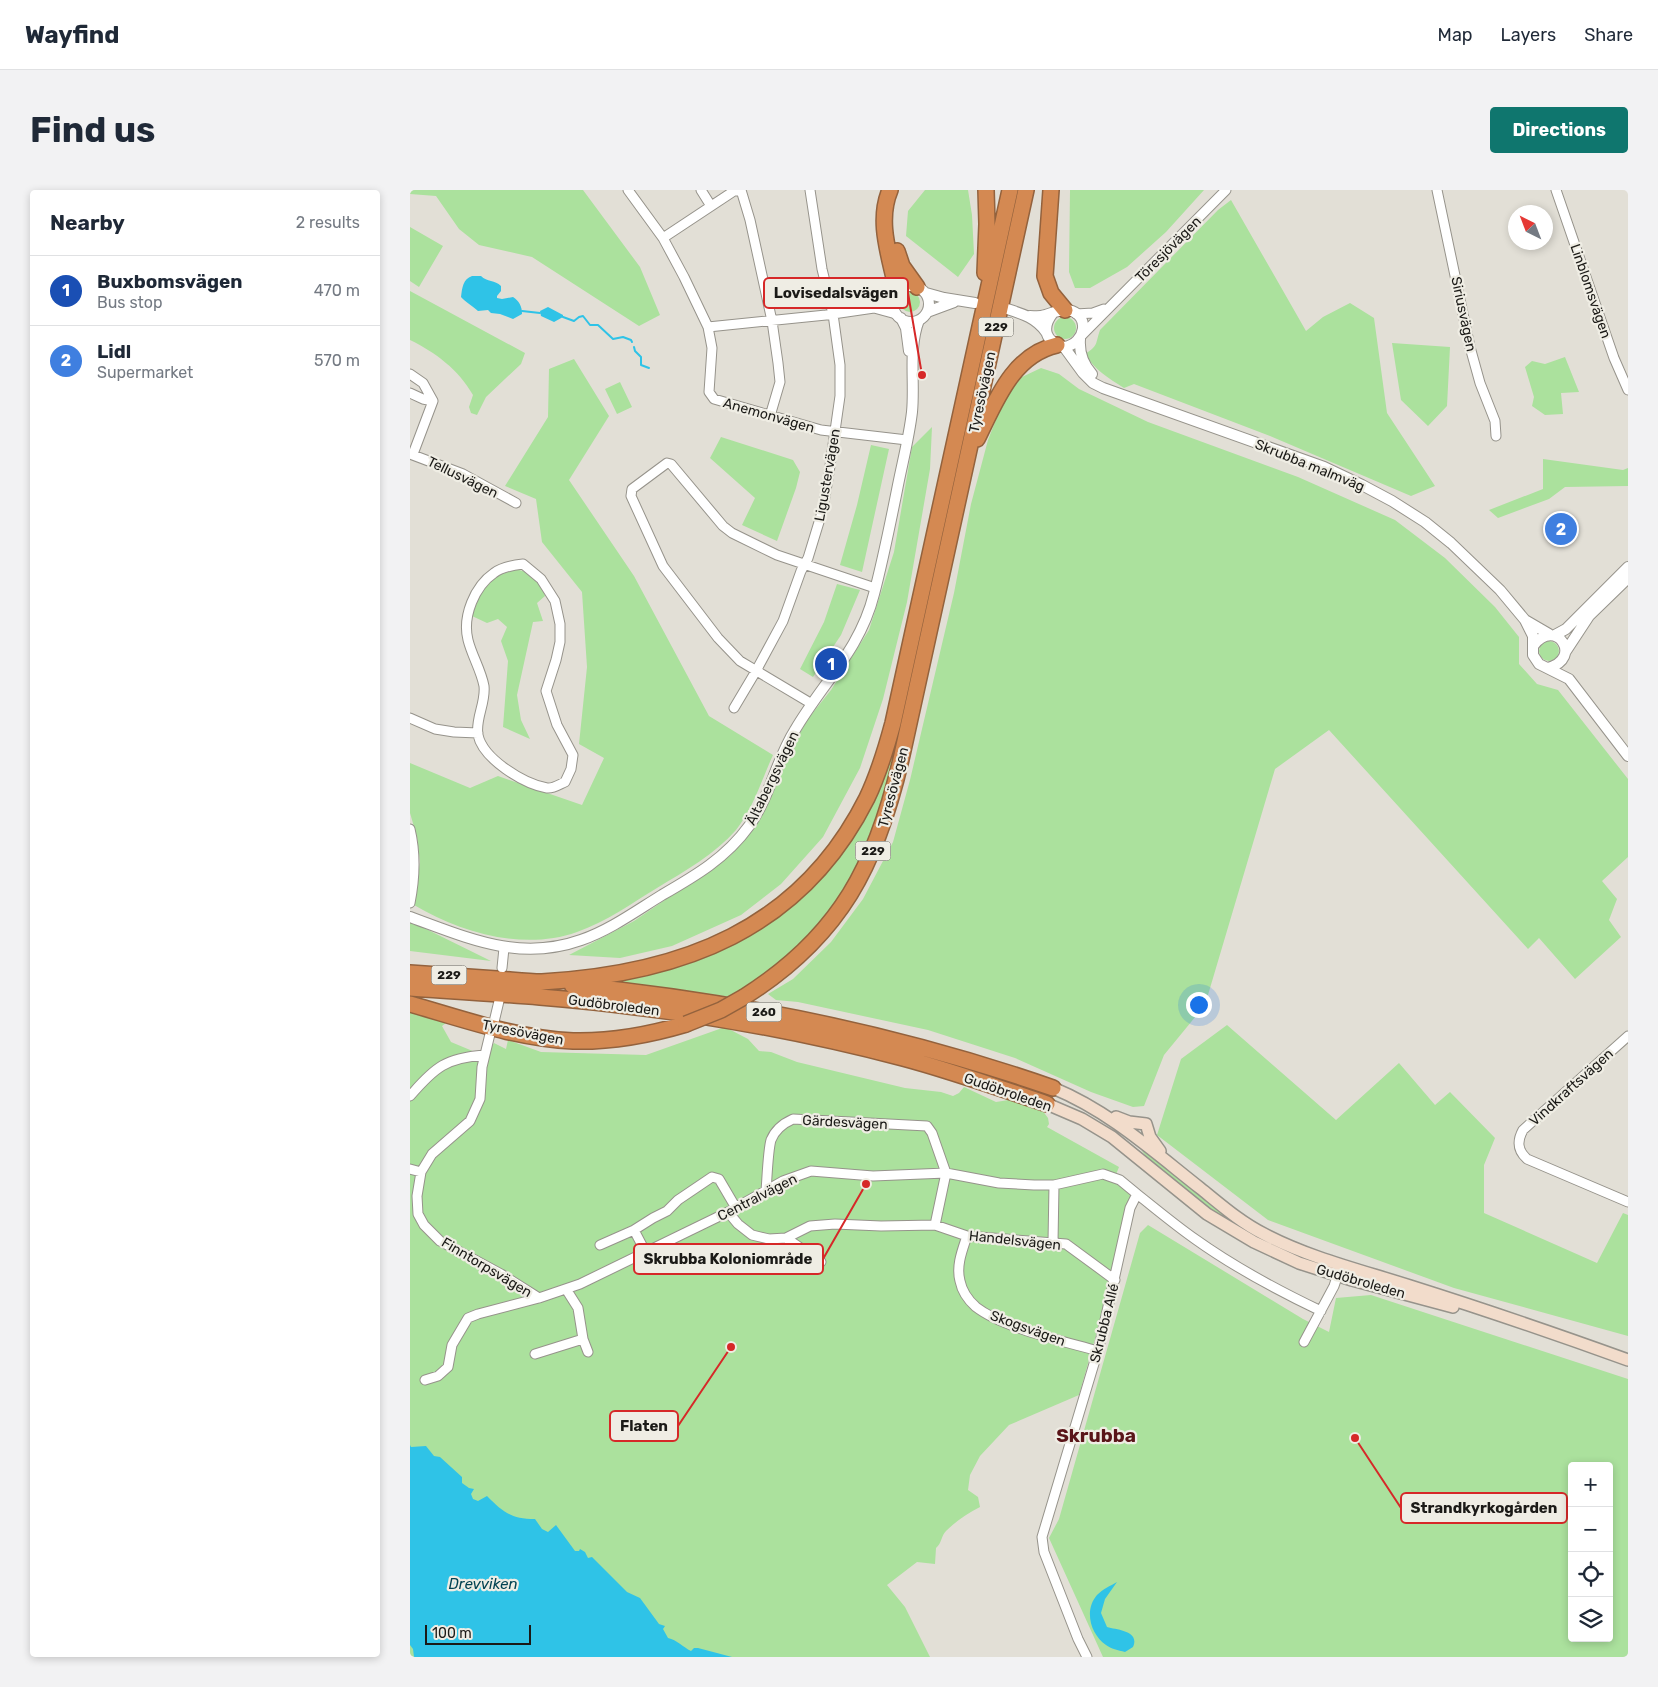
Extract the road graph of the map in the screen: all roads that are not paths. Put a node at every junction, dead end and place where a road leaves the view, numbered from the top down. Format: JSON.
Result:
{"nodes":[{"id":1,"x":628,"y":190,"type":"edge"},
{"id":2,"x":700,"y":190,"type":"edge"},
{"id":3,"x":741,"y":190,"type":"edge"},
{"id":4,"x":810,"y":190,"type":"edge"},
{"id":5,"x":890,"y":190,"type":"edge"},
{"id":6,"x":901,"y":190,"type":"edge"},
{"id":7,"x":986,"y":190,"type":"edge"},
{"id":8,"x":1010,"y":190,"type":"edge"},
{"id":9,"x":1026,"y":190,"type":"edge"},
{"id":10,"x":1051,"y":190,"type":"edge"},
{"id":11,"x":1226,"y":190,"type":"edge"},
{"id":12,"x":1437,"y":190,"type":"edge"},
{"id":13,"x":1556,"y":190,"type":"edge"},
{"id":14,"x":711,"y":206,"type":"junction"},
{"id":15,"x":663,"y":238,"type":"junction"},
{"id":16,"x":922,"y":290,"type":"junction"},
{"id":17,"x":896,"y":294,"type":"junction"},
{"id":18,"x":956,"y":301,"type":"junction"},
{"id":19,"x":975,"y":303,"type":"dead end"},
{"id":20,"x":1109,"y":306,"type":"junction"},
{"id":21,"x":874,"y":308,"type":"junction"},
{"id":22,"x":1007,"y":310,"type":"dead end"},
{"id":23,"x":1065,"y":312,"type":"junction"},
{"id":24,"x":834,"y":314,"type":"junction"},
{"id":25,"x":899,"y":316,"type":"junction"},
{"id":26,"x":923,"y":316,"type":"junction"},
{"id":27,"x":1030,"y":316,"type":"junction"},
{"id":28,"x":982,"y":320,"type":"junction"},
{"id":29,"x":772,"y":321,"type":"junction"},
{"id":30,"x":708,"y":327,"type":"junction"},
{"id":31,"x":1046,"y":332,"type":"junction"},
{"id":32,"x":1081,"y":337,"type":"junction"},
{"id":33,"x":1060,"y":346,"type":"junction"},
{"id":34,"x":1624,"y":371,"type":"edge"},
{"id":35,"x":410,"y":374,"type":"edge"},
{"id":36,"x":912,"y":374,"type":"junction"},
{"id":37,"x":1628,"y":390,"type":"edge"},
{"id":38,"x":1113,"y":391,"type":"junction"},
{"id":39,"x":410,"y":393,"type":"edge"},
{"id":40,"x":433,"y":400,"type":"junction"},
{"id":41,"x":770,"y":416,"type":"junction"},
{"id":42,"x":836,"y":432,"type":"junction"},
{"id":43,"x":1496,"y":436,"type":"dead end"},
{"id":44,"x":907,"y":440,"type":"junction"},
{"id":45,"x":411,"y":454,"type":"edge"},
{"id":46,"x":966,"y":463,"type":"junction"},
{"id":47,"x":516,"y":503,"type":"dead end"},
{"id":48,"x":805,"y":565,"type":"junction"},
{"id":49,"x":1627,"y":573,"type":"edge"},
{"id":50,"x":876,"y":588,"type":"junction"},
{"id":51,"x":1526,"y":620,"type":"junction"},
{"id":52,"x":1552,"y":635,"type":"junction"},
{"id":53,"x":1534,"y":645,"type":"junction"},
{"id":54,"x":1565,"y":654,"type":"junction"},
{"id":55,"x":1548,"y":668,"type":"junction"},
{"id":56,"x":756,"y":671,"type":"junction"},
{"id":57,"x":1569,"y":679,"type":"junction"},
{"id":58,"x":812,"y":704,"type":"junction"},
{"id":59,"x":734,"y":708,"type":"dead end"},
{"id":60,"x":410,"y":718,"type":"edge"},
{"id":61,"x":478,"y":733,"type":"junction"},
{"id":62,"x":1628,"y":756,"type":"edge"},
{"id":63,"x":410,"y":830,"type":"edge"},
{"id":64,"x":410,"y":904,"type":"edge"},
{"id":65,"x":410,"y":918,"type":"edge"},
{"id":66,"x":504,"y":948,"type":"junction"},
{"id":67,"x":502,"y":968,"type":"dead end"},
{"id":68,"x":410,"y":973,"type":"edge"},
{"id":69,"x":541,"y":982,"type":"junction"},
{"id":70,"x":410,"y":988,"type":"edge"},
{"id":71,"x":498,"y":1001,"type":"dead end"},
{"id":72,"x":410,"y":1004,"type":"edge"},
{"id":73,"x":494,"y":1022,"type":"dead end"},
{"id":74,"x":490,"y":1034,"type":"dead end"},
{"id":75,"x":1628,"y":1036,"type":"edge"},
{"id":76,"x":484,"y":1055,"type":"junction"},
{"id":77,"x":1053,"y":1088,"type":"joint"},
{"id":78,"x":410,"y":1096,"type":"edge"},
{"id":79,"x":1082,"y":1101,"type":"junction"},
{"id":80,"x":1047,"y":1104,"type":"joint"},
{"id":81,"x":1091,"y":1124,"type":"junction"},
{"id":82,"x":1146,"y":1124,"type":"junction"},
{"id":83,"x":1136,"y":1137,"type":"junction"},
{"id":84,"x":1172,"y":1166,"type":"junction"},
{"id":85,"x":410,"y":1169,"type":"edge"},
{"id":86,"x":421,"y":1172,"type":"junction"},
{"id":87,"x":946,"y":1173,"type":"junction"},
{"id":88,"x":1054,"y":1185,"type":"junction"},
{"id":89,"x":766,"y":1191,"type":"junction"},
{"id":90,"x":1138,"y":1194,"type":"junction"},
{"id":91,"x":1628,"y":1202,"type":"edge"},
{"id":92,"x":732,"y":1210,"type":"junction"},
{"id":93,"x":935,"y":1224,"type":"junction"},
{"id":94,"x":634,"y":1230,"type":"junction"},
{"id":95,"x":967,"y":1236,"type":"junction"},
{"id":96,"x":786,"y":1238,"type":"junction"},
{"id":97,"x":1053,"y":1242,"type":"junction"},
{"id":98,"x":600,"y":1245,"type":"dead end"},
{"id":99,"x":646,"y":1253,"type":"junction"},
{"id":100,"x":821,"y":1262,"type":"dead end"},
{"id":101,"x":1339,"y":1270,"type":"junction"},
{"id":102,"x":1115,"y":1280,"type":"junction"},
{"id":103,"x":566,"y":1289,"type":"junction"},
{"id":104,"x":539,"y":1298,"type":"junction"},
{"id":105,"x":1321,"y":1311,"type":"junction"},
{"id":106,"x":583,"y":1339,"type":"junction"},
{"id":107,"x":1304,"y":1342,"type":"dead end"},
{"id":108,"x":1098,"y":1351,"type":"junction"},
{"id":109,"x":588,"y":1352,"type":"dead end"},
{"id":110,"x":535,"y":1354,"type":"dead end"},
{"id":111,"x":1628,"y":1360,"type":"edge"},
{"id":112,"x":425,"y":1380,"type":"dead end"},
{"id":113,"x":1087,"y":1657,"type":"edge"}],
"edges":[{"from":1,"to":15,"type":"street","name":"Anemonvägen"},
{"from":2,"to":14,"type":"street"},
{"from":3,"to":14,"type":"street"},
{"from":3,"to":29,"type":"street"},
{"from":4,"to":24,"type":"street","name":"Ligustervägen"},
{"from":5,"to":17,"type":"highway"},
{"from":6,"to":16,"type":"highway"},
{"from":7,"to":28,"type":"highway"},
{"from":8,"to":28,"type":"highway","name":"Tyresövägen","number":"229"},
{"from":9,"to":46,"type":"highway","name":"Tyresövägen","number":"229"},
{"from":10,"to":23,"type":"highway"},
{"from":11,"to":20,"type":"street","name":"Töresjövägen"},
{"from":12,"to":43,"type":"street","name":"Siriusvägen"},
{"from":13,"to":34,"type":"street","name":"Linblomsvägen"},
{"from":14,"to":15,"type":"street"},
{"from":15,"to":30,"type":"street","name":"Anemonvägen"},
{"from":16,"to":17,"type":"street"},
{"from":16,"to":18,"type":"street"},
{"from":16,"to":26,"type":"street"},
{"from":17,"to":21,"type":"street"},
{"from":17,"to":25,"type":"street"},
{"from":18,"to":19,"type":"street"},
{"from":18,"to":26,"type":"street"},
{"from":20,"to":23,"type":"street","name":"Töresjövägen"},
{"from":20,"to":32,"type":"street","name":"Töresjövägen"},
{"from":21,"to":24,"type":"street"},
{"from":21,"to":25,"type":"street"},
{"from":22,"to":27,"type":"street","name":"Töresjövägen"},
{"from":23,"to":27,"type":"street","name":"Töresjövägen"},
{"from":23,"to":31,"type":"street"},
{"from":23,"to":32,"type":"street"},
{"from":24,"to":29,"type":"street"},
{"from":24,"to":42,"type":"street","name":"Ligustervägen"},
{"from":25,"to":26,"type":"street"},
{"from":25,"to":36,"type":"street","name":"Ältabergsvägen"},
{"from":26,"to":36,"type":"street","name":"Ältabergsvägen"},
{"from":27,"to":31,"type":"street"},
{"from":28,"to":69,"type":"highway","name":"Tyresövägen","number":"229"},
{"from":29,"to":30,"type":"street"},
{"from":29,"to":41,"type":"street"},
{"from":30,"to":41,"type":"street","name":"Anemonvägen"},
{"from":31,"to":33,"type":"street"},
{"from":32,"to":33,"type":"street"},
{"from":32,"to":38,"type":"street","name":"Skrubba malmväg"},
{"from":33,"to":38,"type":"street","name":"Skrubba malmväg"},
{"from":33,"to":46,"type":"highway"},
{"from":34,"to":37,"type":"street","name":"Linblomsvägen"},
{"from":35,"to":40,"type":"street"},
{"from":36,"to":44,"type":"street","name":"Ältabergsvägen"},
{"from":38,"to":51,"type":"street","name":"Skrubba malmväg"},
{"from":39,"to":40,"type":"street"},
{"from":40,"to":45,"type":"street"},
{"from":41,"to":42,"type":"street","name":"Anemonvägen"},
{"from":42,"to":44,"type":"street","name":"Anemonvägen"},
{"from":42,"to":48,"type":"street","name":"Ligustervägen"},
{"from":44,"to":50,"type":"street","name":"Ältabergsvägen"},
{"from":45,"to":47,"type":"street","name":"Tellusvägen"},
{"from":46,"to":72,"type":"highway","name":"Tyresövägen","number":"229","bridge":true},
{"from":48,"to":50,"type":"street"},
{"from":48,"to":56,"type":"street","name":"Ligustervägen"},
{"from":48,"to":56,"type":"street"},
{"from":49,"to":52,"type":"street"},
{"from":49,"to":54,"type":"street"},
{"from":50,"to":58,"type":"street","name":"Ältabergsvägen"},
{"from":51,"to":52,"type":"street","name":"Skrubba malmväg"},
{"from":51,"to":53,"type":"street","name":"Skrubba malmväg"},
{"from":52,"to":53,"type":"street"},
{"from":52,"to":54,"type":"street"},
{"from":53,"to":55,"type":"street"},
{"from":54,"to":55,"type":"street"},
{"from":54,"to":57,"type":"street"},
{"from":55,"to":57,"type":"street"},
{"from":56,"to":58,"type":"street"},
{"from":56,"to":59,"type":"street","name":"Ligustervägen"},
{"from":57,"to":62,"type":"street"},
{"from":58,"to":66,"type":"street","name":"Ältabergsvägen"},
{"from":60,"to":61,"type":"street"},
{"from":61,"to":61,"type":"street"},
{"from":63,"to":64,"type":"street"},
{"from":65,"to":66,"type":"street","name":"Ältabergsvägen"},
{"from":66,"to":67,"type":"street"},
{"from":68,"to":69,"type":"highway","name":"Tyresövägen","number":"229"},
{"from":69,"to":77,"type":"highway","name":"Gudöbroleden","number":"260"},
{"from":70,"to":80,"type":"highway","name":"Gudöbroleden","number":"260"},
{"from":71,"to":73,"type":"street"},
{"from":74,"to":76,"type":"street","name":"Finntorpsvägen"},
{"from":75,"to":91,"type":"street","name":"Vindkraftsvägen"},
{"from":76,"to":78,"type":"street"},
{"from":76,"to":86,"type":"street","name":"Finntorpsvägen"},
{"from":77,"to":79,"type":"main road","name":"Gudöbroleden","number":"260"},
{"from":79,"to":82,"type":"main road"},
{"from":79,"to":83,"type":"main road","name":"Gudöbroleden","number":"260"},
{"from":80,"to":81,"type":"main road","name":"Gudöbroleden","number":"260"},
{"from":81,"to":83,"type":"main road"},
{"from":81,"to":101,"type":"main road","name":"Gudöbroleden","number":"260"},
{"from":82,"to":83,"type":"main road"},
{"from":82,"to":84,"type":"main road"},
{"from":83,"to":84,"type":"main road","name":"Gudöbroleden","number":"260"},
{"from":84,"to":101,"type":"main road","name":"Gudöbroleden","number":"260"},
{"from":85,"to":86,"type":"street"},
{"from":86,"to":104,"type":"street","name":"Finntorpsvägen"},
{"from":87,"to":88,"type":"street","name":"Centralvägen"},
{"from":87,"to":89,"type":"street","name":"Centralvägen"},
{"from":87,"to":89,"type":"street","name":"Gärdesvägen"},
{"from":87,"to":93,"type":"street"},
{"from":88,"to":90,"type":"street","name":"Centralvägen"},
{"from":88,"to":97,"type":"street"},
{"from":89,"to":92,"type":"street","name":"Centralvägen"},
{"from":90,"to":102,"type":"street","name":"Skrubba Allé"},
{"from":90,"to":105,"type":"street"},
{"from":92,"to":94,"type":"street"},
{"from":92,"to":96,"type":"street"},
{"from":92,"to":99,"type":"street","name":"Centralvägen"},
{"from":93,"to":95,"type":"street","name":"Handelsvägen"},
{"from":93,"to":96,"type":"street","name":"Handelsvägen"},
{"from":94,"to":98,"type":"street"},
{"from":94,"to":99,"type":"street"},
{"from":95,"to":97,"type":"street","name":"Handelsvägen"},
{"from":95,"to":108,"type":"street","name":"Skogsvägen"},
{"from":96,"to":100,"type":"street"},
{"from":97,"to":102,"type":"street","name":"Handelsvägen"},
{"from":99,"to":103,"type":"street","name":"Centralvägen"},
{"from":101,"to":105,"type":"street"},
{"from":101,"to":111,"type":"main road","name":"Gudöbroleden","number":"260"},
{"from":102,"to":108,"type":"street","name":"Skrubba Allé"},
{"from":103,"to":104,"type":"street","name":"Centralvägen"},
{"from":103,"to":106,"type":"street"},
{"from":104,"to":112,"type":"street","name":"Centralvägen"},
{"from":105,"to":107,"type":"street"},
{"from":106,"to":109,"type":"street"},
{"from":106,"to":110,"type":"street"},
{"from":108,"to":113,"type":"street","name":"Skrubba Allé"}]}
